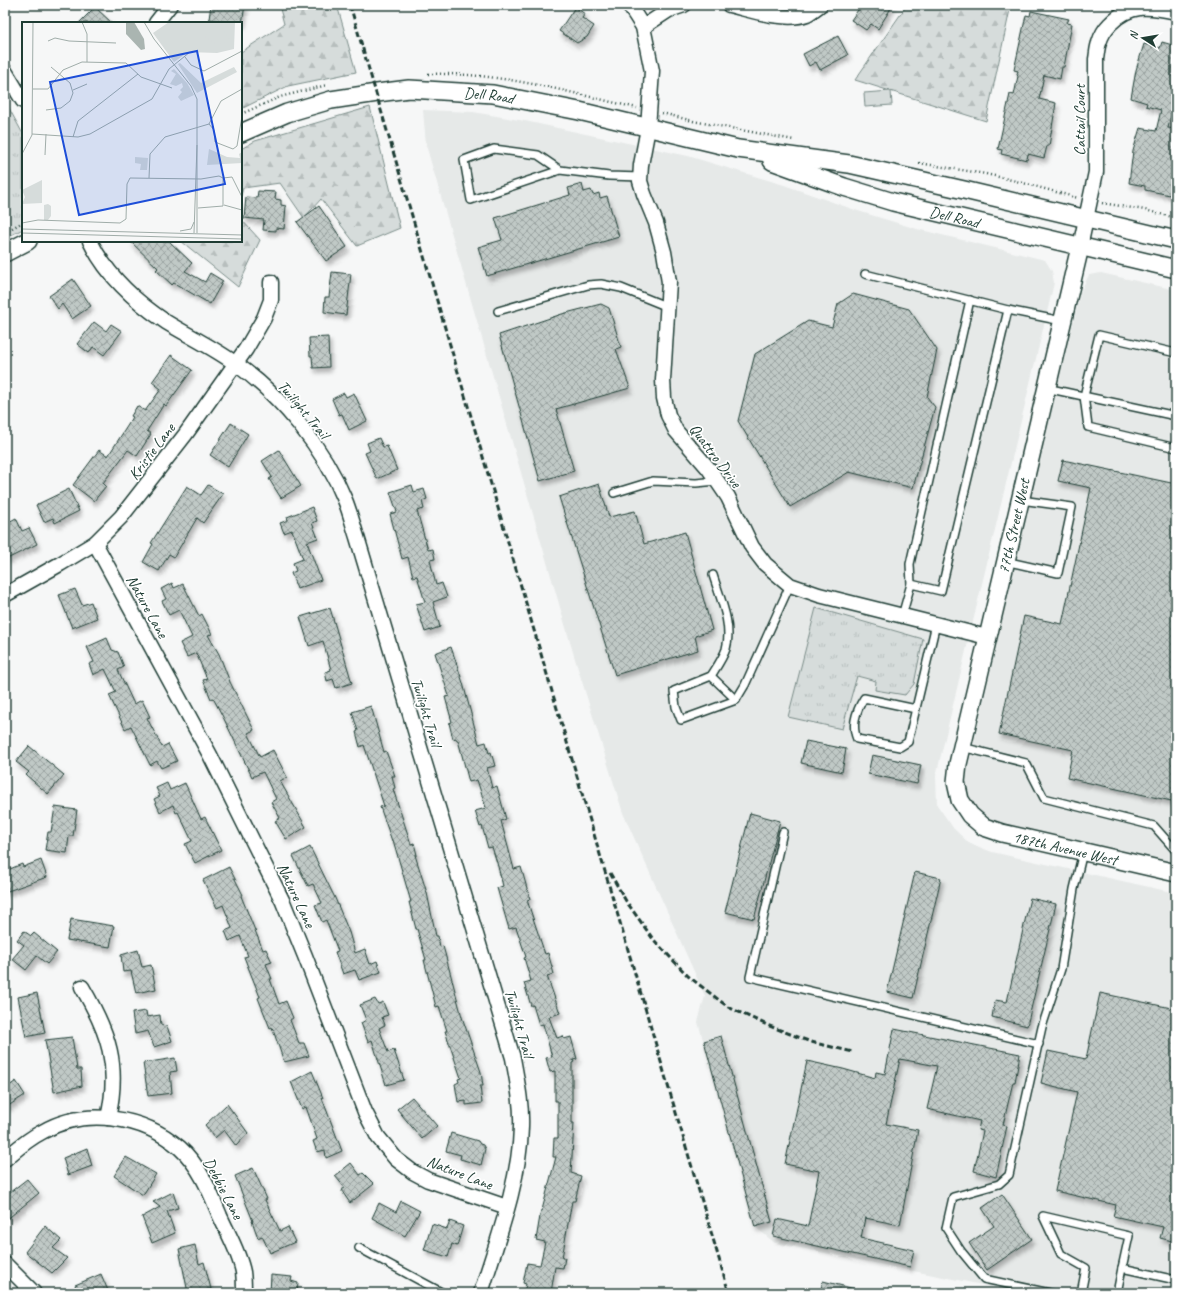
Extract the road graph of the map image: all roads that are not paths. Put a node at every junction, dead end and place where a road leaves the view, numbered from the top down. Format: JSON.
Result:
{"nodes":[{"id":1,"x":170,"y":5,"type":"edge"},
{"id":2,"x":629,"y":5,"type":"edge"},
{"id":3,"x":684,"y":5,"type":"edge"},
{"id":4,"x":729,"y":5,"type":"edge"},
{"id":5,"x":820,"y":5,"type":"edge"},
{"id":6,"x":1126,"y":8,"type":"edge"},
{"id":7,"x":1176,"y":12,"type":"edge"},
{"id":8,"x":157,"y":22,"type":"edge"},
{"id":9,"x":643,"y":27,"type":"junction"},
{"id":10,"x":5,"y":71,"type":"edge"},
{"id":11,"x":22,"y":99,"type":"edge"},
{"id":12,"x":648,"y":128,"type":"junction"},
{"id":13,"x":242,"y":133,"type":"edge"},
{"id":14,"x":738,"y":149,"type":"junction"},
{"id":15,"x":560,"y":170,"type":"junction"},
{"id":16,"x":641,"y":177,"type":"junction"},
{"id":17,"x":1087,"y":218,"type":"junction"},
{"id":18,"x":1176,"y":240,"type":"edge"},
{"id":19,"x":26,"y":242,"type":"edge"},
{"id":20,"x":91,"y":242,"type":"edge"},
{"id":21,"x":1080,"y":247,"type":"junction"},
{"id":22,"x":5,"y":253,"type":"edge"},
{"id":23,"x":1176,"y":270,"type":"edge"},
{"id":24,"x":865,"y":274,"type":"dead end"},
{"id":25,"x":271,"y":282,"type":"dead end"},
{"id":26,"x":970,"y":300,"type":"junction"},
{"id":27,"x":668,"y":307,"type":"junction"},
{"id":28,"x":1008,"y":310,"type":"junction"},
{"id":29,"x":498,"y":311,"type":"dead end"},
{"id":30,"x":1062,"y":321,"type":"junction"},
{"id":31,"x":1176,"y":353,"type":"edge"},
{"id":32,"x":236,"y":364,"type":"junction"},
{"id":33,"x":1046,"y":388,"type":"junction"},
{"id":34,"x":1084,"y":396,"type":"junction"},
{"id":35,"x":1176,"y":416,"type":"edge"},
{"id":36,"x":1176,"y":448,"type":"edge"},
{"id":37,"x":717,"y":481,"type":"junction"},
{"id":38,"x":614,"y":493,"type":"dead end"},
{"id":39,"x":1020,"y":500,"type":"junction"},
{"id":40,"x":95,"y":543,"type":"junction"},
{"id":41,"x":1005,"y":561,"type":"junction"},
{"id":42,"x":713,"y":575,"type":"dead end"},
{"id":43,"x":911,"y":584,"type":"junction"},
{"id":44,"x":790,"y":585,"type":"junction"},
{"id":45,"x":5,"y":595,"type":"edge"},
{"id":46,"x":902,"y":616,"type":"junction"},
{"id":47,"x":936,"y":624,"type":"junction"},
{"id":48,"x":987,"y":637,"type":"junction"},
{"id":49,"x":711,"y":676,"type":"junction"},
{"id":50,"x":736,"y":700,"type":"junction"},
{"id":51,"x":916,"y":709,"type":"junction"},
{"id":52,"x":962,"y":747,"type":"junction"},
{"id":53,"x":964,"y":806,"type":"joint"},
{"id":54,"x":783,"y":832,"type":"dead end"},
{"id":55,"x":1083,"y":851,"type":"junction"},
{"id":56,"x":1176,"y":851,"type":"edge"},
{"id":57,"x":1176,"y":871,"type":"edge"},
{"id":58,"x":82,"y":987,"type":"dead end"},
{"id":59,"x":1039,"y":1044,"type":"junction"},
{"id":60,"x":108,"y":1118,"type":"junction"},
{"id":61,"x":5,"y":1158,"type":"edge"},
{"id":62,"x":507,"y":1207,"type":"junction"},
{"id":63,"x":359,"y":1248,"type":"dead end"},
{"id":64,"x":5,"y":1264,"type":"edge"},
{"id":65,"x":1122,"y":1268,"type":"junction"},
{"id":66,"x":1176,"y":1280,"type":"edge"},
{"id":67,"x":34,"y":1293,"type":"edge"},
{"id":68,"x":244,"y":1293,"type":"edge"},
{"id":69,"x":443,"y":1293,"type":"edge"},
{"id":70,"x":481,"y":1293,"type":"edge"},
{"id":71,"x":1050,"y":1293,"type":"edge"},
{"id":72,"x":1082,"y":1293,"type":"edge"},
{"id":73,"x":1117,"y":1293,"type":"edge"}],
"edges":[{"from":1,"to":8,"type":"street"},
{"from":2,"to":9,"type":"street"},
{"from":3,"to":9,"type":"street"},
{"from":4,"to":5,"type":"street"},
{"from":6,"to":7,"type":"street"},
{"from":6,"to":17,"type":"street","name":"Cattail Court"},
{"from":9,"to":12,"type":"street","name":"Quattro Drive"},
{"from":10,"to":11,"type":"street"},
{"from":12,"to":13,"type":"street","name":"Dell Road"},
{"from":12,"to":14,"type":"street","name":"Dell Road"},
{"from":12,"to":16,"type":"street","name":"Quattro Drive"},
{"from":14,"to":17,"type":"street","name":"Dell Road"},
{"from":14,"to":21,"type":"street","name":"Dell Road"},
{"from":15,"to":15,"type":"lane"},
{"from":15,"to":16,"type":"lane"},
{"from":16,"to":27,"type":"street","name":"Quattro Drive"},
{"from":17,"to":18,"type":"street","name":"Dell Road"},
{"from":17,"to":21,"type":"street","name":"Cattail Court"},
{"from":19,"to":22,"type":"street"},
{"from":20,"to":32,"type":"street","name":"Twilight Trail"},
{"from":21,"to":23,"type":"street","name":"Dell Road"},
{"from":21,"to":30,"type":"street","name":"77th Street West"},
{"from":24,"to":26,"type":"lane"},
{"from":25,"to":32,"type":"street","name":"Kristie Lane"},
{"from":26,"to":28,"type":"lane"},
{"from":26,"to":43,"type":"lane"},
{"from":27,"to":29,"type":"lane"},
{"from":27,"to":37,"type":"street","name":"Quattro Drive"},
{"from":28,"to":30,"type":"lane"},
{"from":28,"to":43,"type":"lane"},
{"from":30,"to":33,"type":"street","name":"77th Street West"},
{"from":31,"to":34,"type":"lane"},
{"from":32,"to":40,"type":"street","name":"Kristie Lane"},
{"from":32,"to":62,"type":"street","name":"Twilight Trail"},
{"from":33,"to":34,"type":"lane"},
{"from":33,"to":39,"type":"street","name":"77th Street West"},
{"from":34,"to":35,"type":"lane"},
{"from":34,"to":36,"type":"lane"},
{"from":37,"to":38,"type":"lane"},
{"from":37,"to":44,"type":"street","name":"Quattro Drive"},
{"from":39,"to":41,"type":"street","name":"77th Street West"},
{"from":39,"to":41,"type":"lane"},
{"from":40,"to":45,"type":"street","name":"Kristie Lane"},
{"from":40,"to":62,"type":"street","name":"Nature Lane"},
{"from":41,"to":48,"type":"street","name":"77th Street West"},
{"from":42,"to":49,"type":"lane"},
{"from":43,"to":46,"type":"lane"},
{"from":44,"to":46,"type":"street","name":"Quattro Drive"},
{"from":44,"to":50,"type":"lane"},
{"from":46,"to":47,"type":"street","name":"Quattro Drive"},
{"from":47,"to":48,"type":"street","name":"Quattro Drive"},
{"from":47,"to":51,"type":"lane"},
{"from":48,"to":52,"type":"street","name":"77th Street West"},
{"from":49,"to":50,"type":"lane"},
{"from":49,"to":50,"type":"lane"},
{"from":51,"to":51,"type":"lane"},
{"from":52,"to":53,"type":"street","name":"77th Street West"},
{"from":52,"to":56,"type":"lane"},
{"from":53,"to":55,"type":"street","name":"187th Avenue West"},
{"from":54,"to":59,"type":"lane"},
{"from":55,"to":57,"type":"street","name":"187th Avenue West"},
{"from":55,"to":59,"type":"lane"},
{"from":58,"to":60,"type":"street"},
{"from":59,"to":71,"type":"lane"},
{"from":60,"to":61,"type":"street","name":"Debbie Lane"},
{"from":60,"to":68,"type":"street","name":"Debbie Lane"},
{"from":62,"to":70,"type":"street","name":"Twilight Trail"},
{"from":63,"to":69,"type":"lane"},
{"from":64,"to":67,"type":"street"},
{"from":65,"to":66,"type":"lane"},
{"from":65,"to":72,"type":"lane"},
{"from":65,"to":73,"type":"lane"}]}
